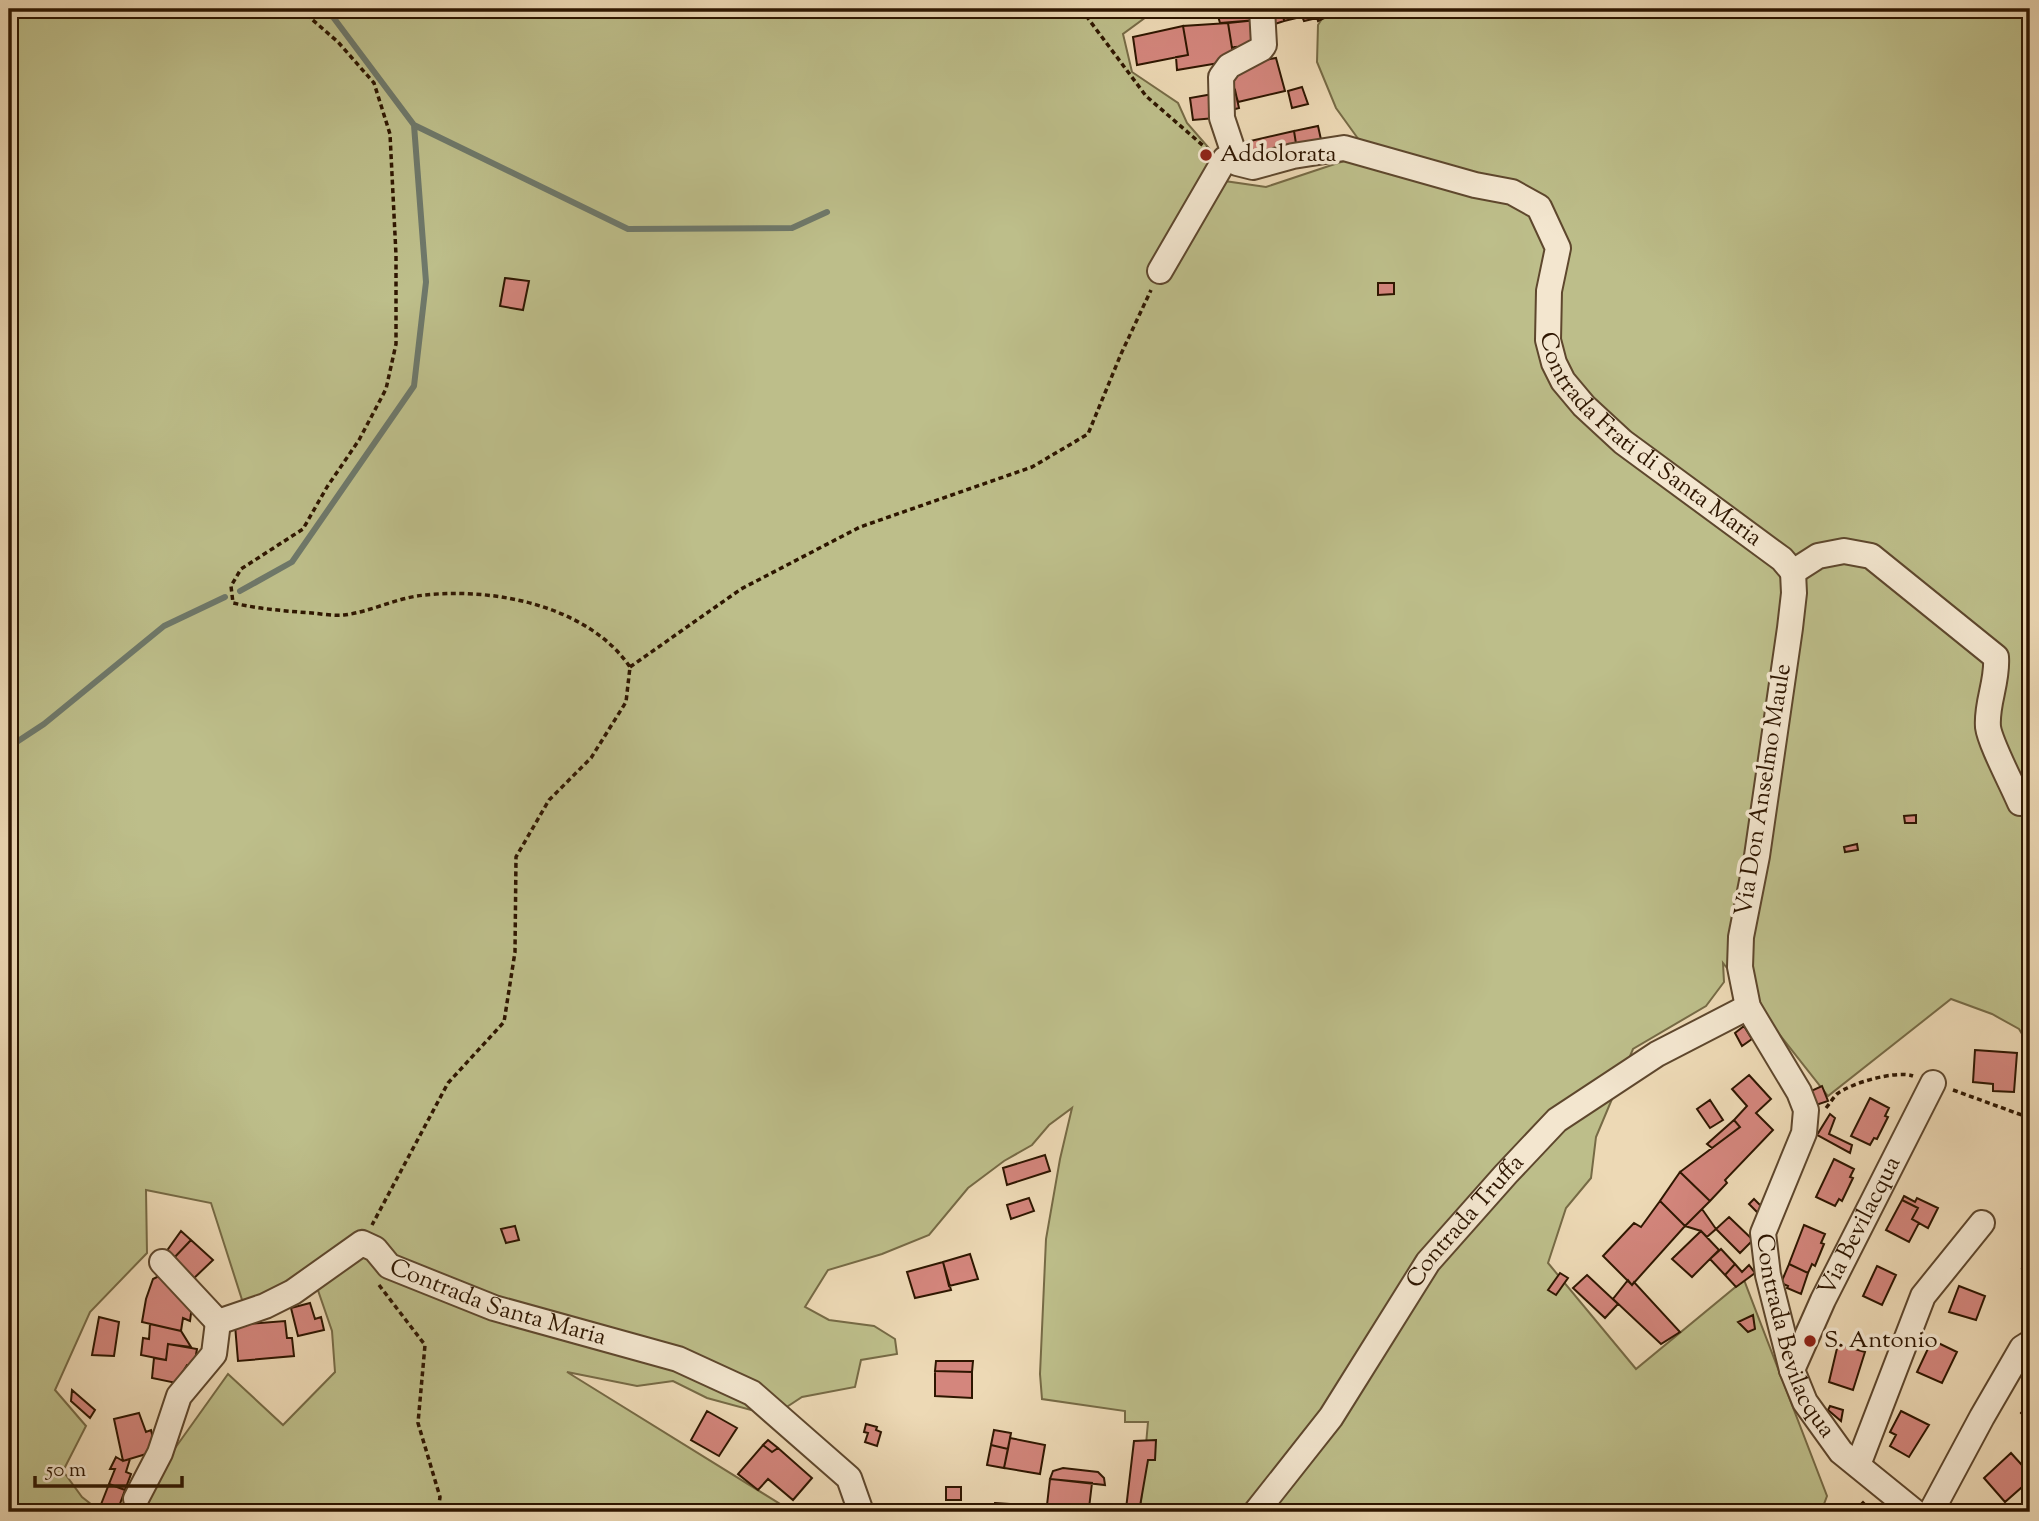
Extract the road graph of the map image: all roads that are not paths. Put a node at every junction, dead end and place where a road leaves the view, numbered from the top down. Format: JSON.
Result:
{"nodes":[{"id":1,"x":1262,"y":9,"type":"edge"},
{"id":2,"x":1225,"y":159,"type":"road end"},
{"id":3,"x":1160,"y":271,"type":"road end"},
{"id":4,"x":1793,"y":572,"type":"junction"},
{"id":5,"x":2020,"y":803,"type":"dead end"},
{"id":6,"x":1748,"y":1007,"type":"junction"},
{"id":7,"x":1933,"y":1083,"type":"dead end"},
{"id":8,"x":1982,"y":1223,"type":"dead end"},
{"id":9,"x":162,"y":1262,"type":"dead end"},
{"id":10,"x":218,"y":1322,"type":"junction"},
{"id":11,"x":2030,"y":1343,"type":"edge"},
{"id":12,"x":1792,"y":1370,"type":"junction"},
{"id":13,"x":1857,"y":1465,"type":"junction"},
{"id":14,"x":136,"y":1499,"type":"dead end"},
{"id":15,"x":861,"y":1512,"type":"edge"},
{"id":16,"x":1256,"y":1512,"type":"edge"},
{"id":17,"x":1915,"y":1512,"type":"edge"},
{"id":18,"x":1931,"y":1512,"type":"edge"}],
"edges":[{"from":1,"to":4,"type":"street","name":"Contrada Frati di Santa Maria"},
{"from":2,"to":3,"type":"street"},
{"from":4,"to":5,"type":"street"},
{"from":4,"to":6,"type":"street","name":"Via Don Anselmo Maule"},
{"from":6,"to":12,"type":"street","name":"Contrada Bevilacqua"},
{"from":6,"to":16,"type":"street","name":"Contrada Truffa"},
{"from":7,"to":12,"type":"street","name":"Via Bevilacqua"},
{"from":8,"to":13,"type":"street","name":"Contrada Bevilacqua"},
{"from":9,"to":10,"type":"street"},
{"from":10,"to":14,"type":"street"},
{"from":10,"to":15,"type":"street","name":"Contrada Santa Maria"},
{"from":11,"to":18,"type":"street"},
{"from":12,"to":13,"type":"street","name":"Contrada Bevilacqua"},
{"from":13,"to":17,"type":"street","name":"Contrada Bevilacqua"}]}
